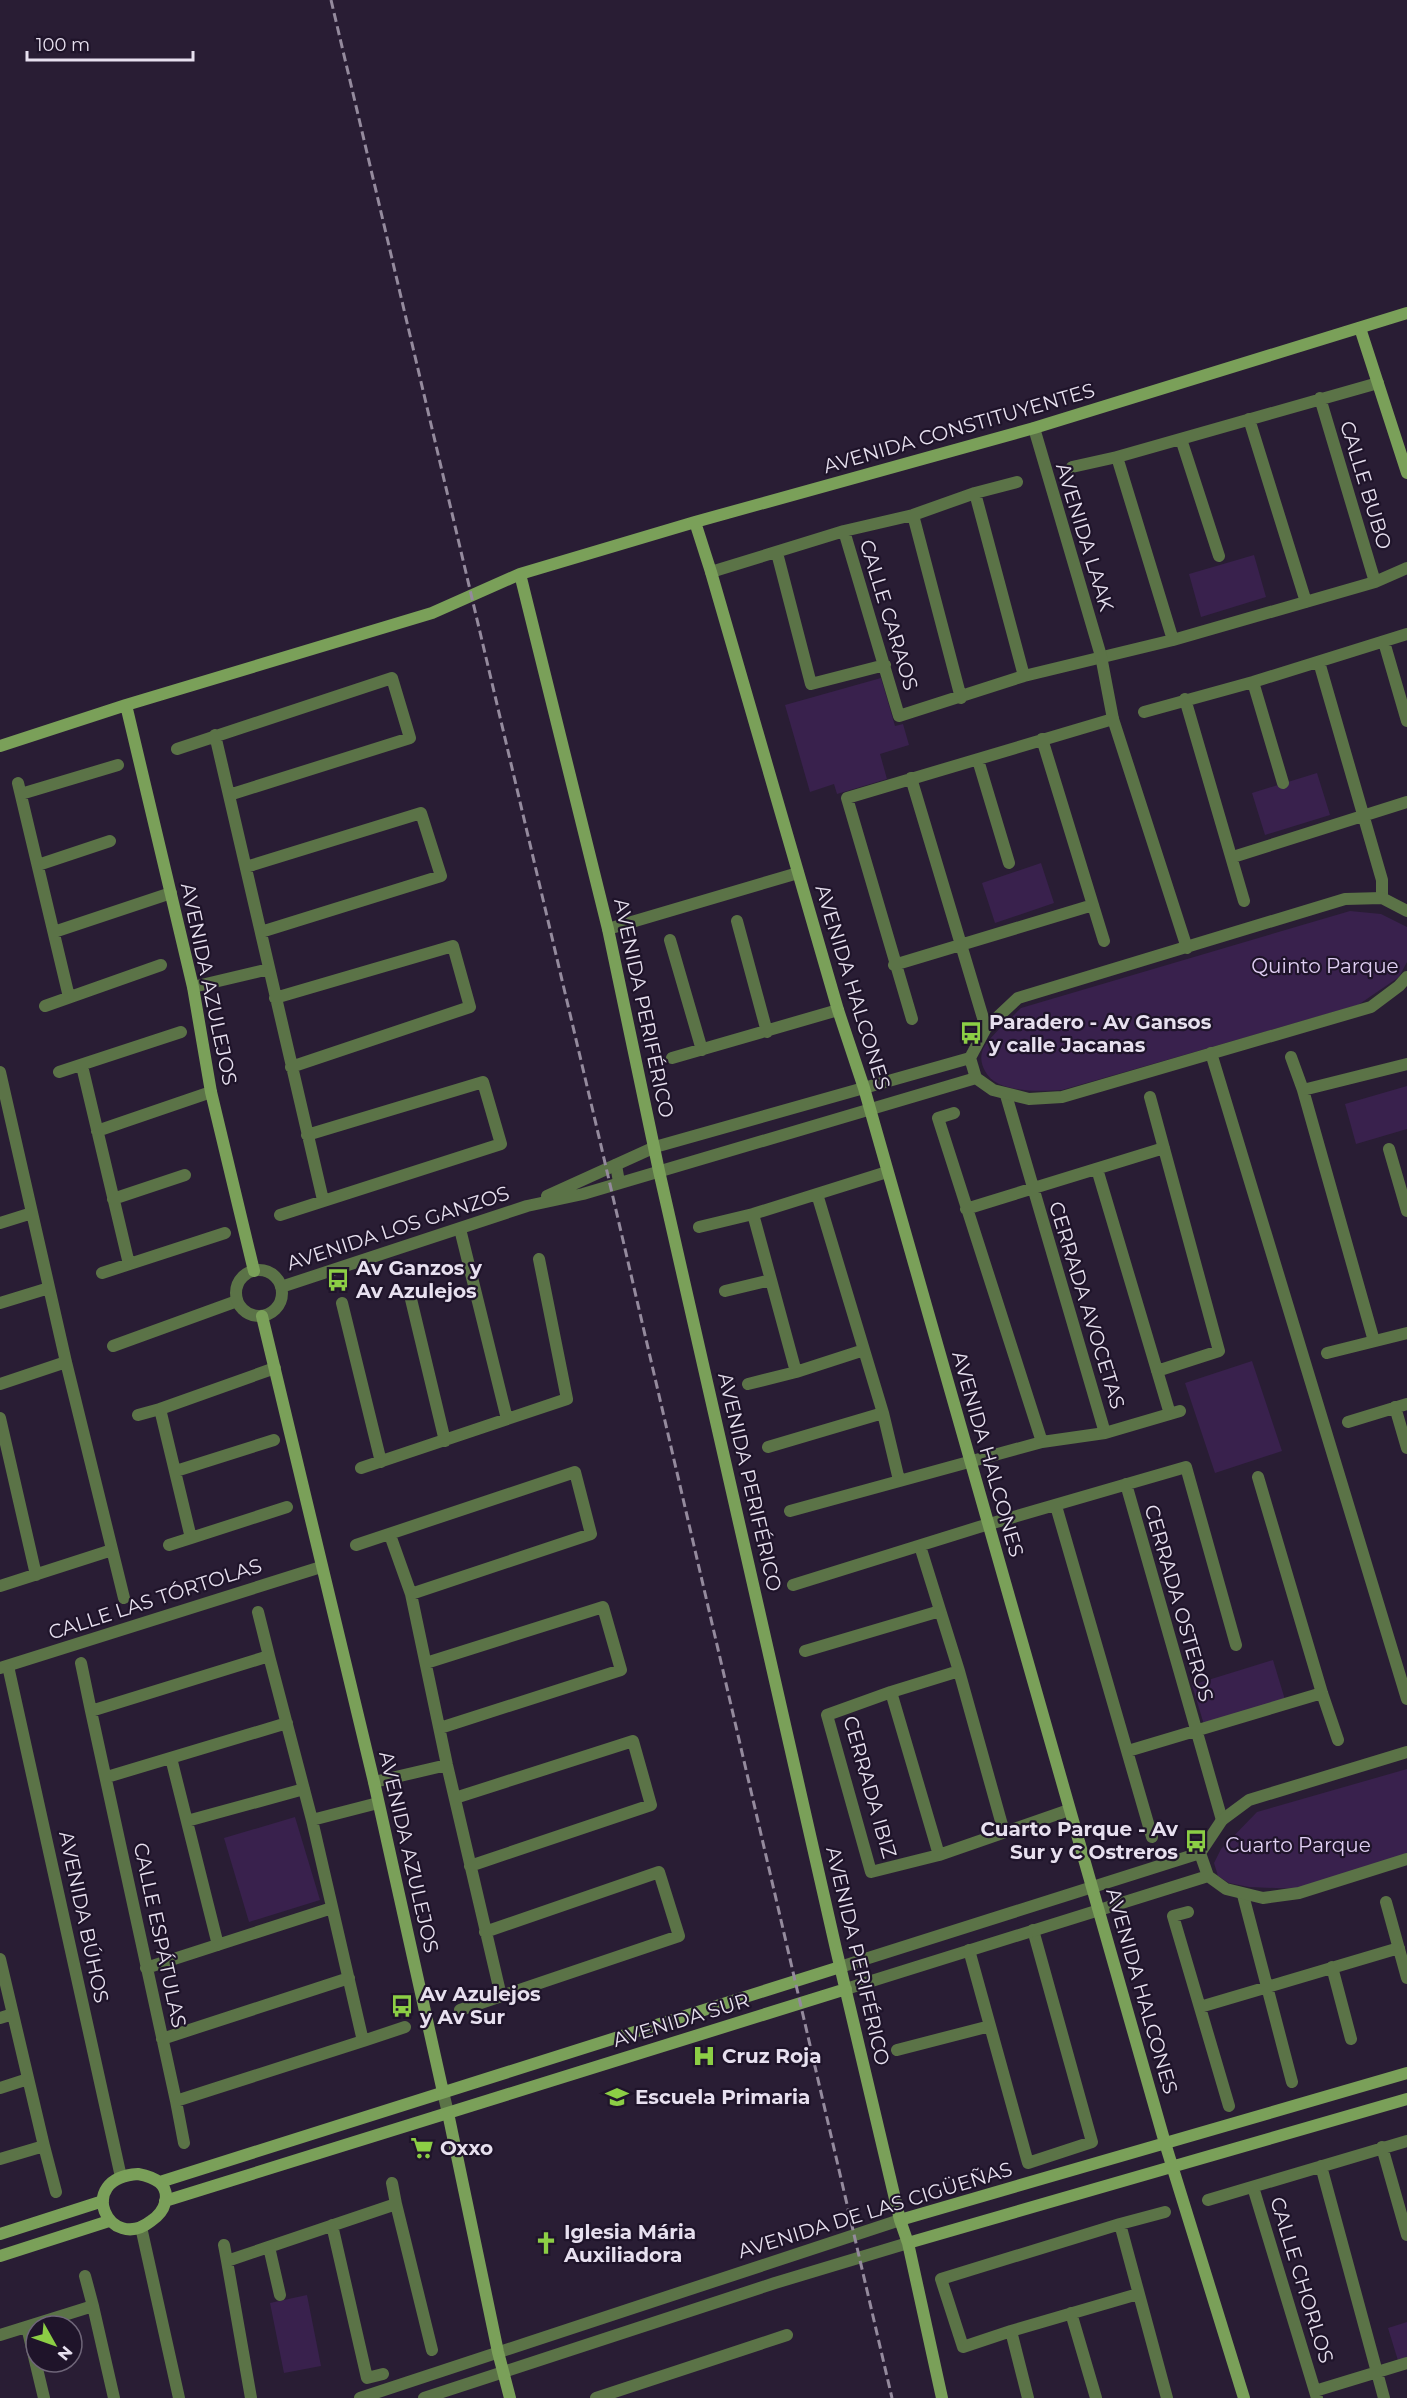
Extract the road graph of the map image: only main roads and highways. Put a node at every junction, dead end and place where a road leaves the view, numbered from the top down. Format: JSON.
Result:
{"nodes":[{"id":1,"x":1407,"y":313,"type":"edge"},
{"id":2,"x":1360,"y":328,"type":"junction"},
{"id":3,"x":1407,"y":473,"type":"edge"},
{"id":4,"x":695,"y":522,"type":"junction"},
{"id":5,"x":519,"y":574,"type":"junction"},
{"id":6,"x":126,"y":705,"type":"junction"},
{"id":7,"x":0,"y":746,"type":"edge"},
{"id":8,"x":254,"y":1271,"type":"road end"},
{"id":9,"x":262,"y":1316,"type":"road end"},
{"id":10,"x":840,"y":1967,"type":"junction"},
{"id":11,"x":846,"y":1989,"type":"junction"},
{"id":12,"x":709,"y":2008,"type":"junction"},
{"id":13,"x":715,"y":2030,"type":"junction"},
{"id":14,"x":1407,"y":2073,"type":"edge"},
{"id":15,"x":443,"y":2092,"type":"junction"},
{"id":16,"x":1407,"y":2099,"type":"edge"},
{"id":17,"x":448,"y":2113,"type":"junction"},
{"id":18,"x":1165,"y":2143,"type":"junction"},
{"id":19,"x":1173,"y":2168,"type":"junction"},
{"id":20,"x":160,"y":2182,"type":"junction"},
{"id":21,"x":102,"y":2201,"type":"junction"},
{"id":22,"x":165,"y":2201,"type":"junction"},
{"id":23,"x":900,"y":2220,"type":"junction"},
{"id":24,"x":109,"y":2221,"type":"junction"},
{"id":25,"x":0,"y":2234,"type":"edge"},
{"id":26,"x":908,"y":2243,"type":"junction"},
{"id":27,"x":0,"y":2256,"type":"edge"},
{"id":28,"x":510,"y":2398,"type":"edge"},
{"id":29,"x":942,"y":2398,"type":"edge"},
{"id":30,"x":1244,"y":2398,"type":"edge"}],
"edges":[{"from":1,"to":2,"type":"main road","name":"AVENIDA CONSTITUYENTES"},
{"from":2,"to":3,"type":"main road"},
{"from":2,"to":4,"type":"main road","name":"AVENIDA CONSTITUYENTES"},
{"from":4,"to":5,"type":"main road","name":"AVENIDA CONSTITUYENTES"},
{"from":4,"to":18,"type":"main road","name":"AVENIDA HALCONES"},
{"from":5,"to":6,"type":"main road","name":"AVENIDA CONSTITUYENTES"},
{"from":5,"to":10,"type":"main road","name":"AVENIDA PERIFÉRICO"},
{"from":6,"to":7,"type":"main road","name":"AVENIDA CONSTITUYENTES"},
{"from":6,"to":8,"type":"main road","name":"AVENIDA AZULEJOS"},
{"from":9,"to":15,"type":"main road","name":"AVENIDA AZULEJOS"},
{"from":10,"to":11,"type":"main road","name":"AVENIDA PERIFÉRICO"},
{"from":10,"to":12,"type":"main road","name":"AVENIDA SUR"},
{"from":11,"to":13,"type":"main road","name":"AVENIDA SUR"},
{"from":11,"to":23,"type":"main road","name":"AVENIDA PERIFÉRICO"},
{"from":12,"to":13,"type":"main road"},
{"from":12,"to":15,"type":"main road","name":"AVENIDA SUR"},
{"from":13,"to":17,"type":"main road","name":"AVENIDA SUR"},
{"from":14,"to":18,"type":"main road","name":"AVENIDA DE LAS CIGÜEÑAS"},
{"from":15,"to":20,"type":"main road","name":"AVENIDA SUR"},
{"from":16,"to":19,"type":"main road","name":"AVENIDA DE LAS CIGÜEÑAS"},
{"from":17,"to":22,"type":"main road","name":"AVENIDA SUR"},
{"from":17,"to":28,"type":"main road","name":"AVENIDA AZULEJOS"},
{"from":18,"to":19,"type":"main road","name":"AVENIDA HALCONES"},
{"from":18,"to":23,"type":"main road","name":"AVENIDA DE LAS CIGÜEÑAS"},
{"from":19,"to":26,"type":"main road","name":"AVENIDA DE LAS CIGÜEÑAS"},
{"from":19,"to":30,"type":"main road","name":"AVENIDA HALCONES"},
{"from":20,"to":21,"type":"main road"},
{"from":20,"to":22,"type":"main road"},
{"from":21,"to":24,"type":"main road"},
{"from":21,"to":25,"type":"main road"},
{"from":22,"to":24,"type":"main road"},
{"from":23,"to":26,"type":"main road","name":"AVENIDA PERIFÉRICO"},
{"from":24,"to":27,"type":"main road"},
{"from":26,"to":29,"type":"main road","name":"AVENIDA PERIFÉRICO"}]}
